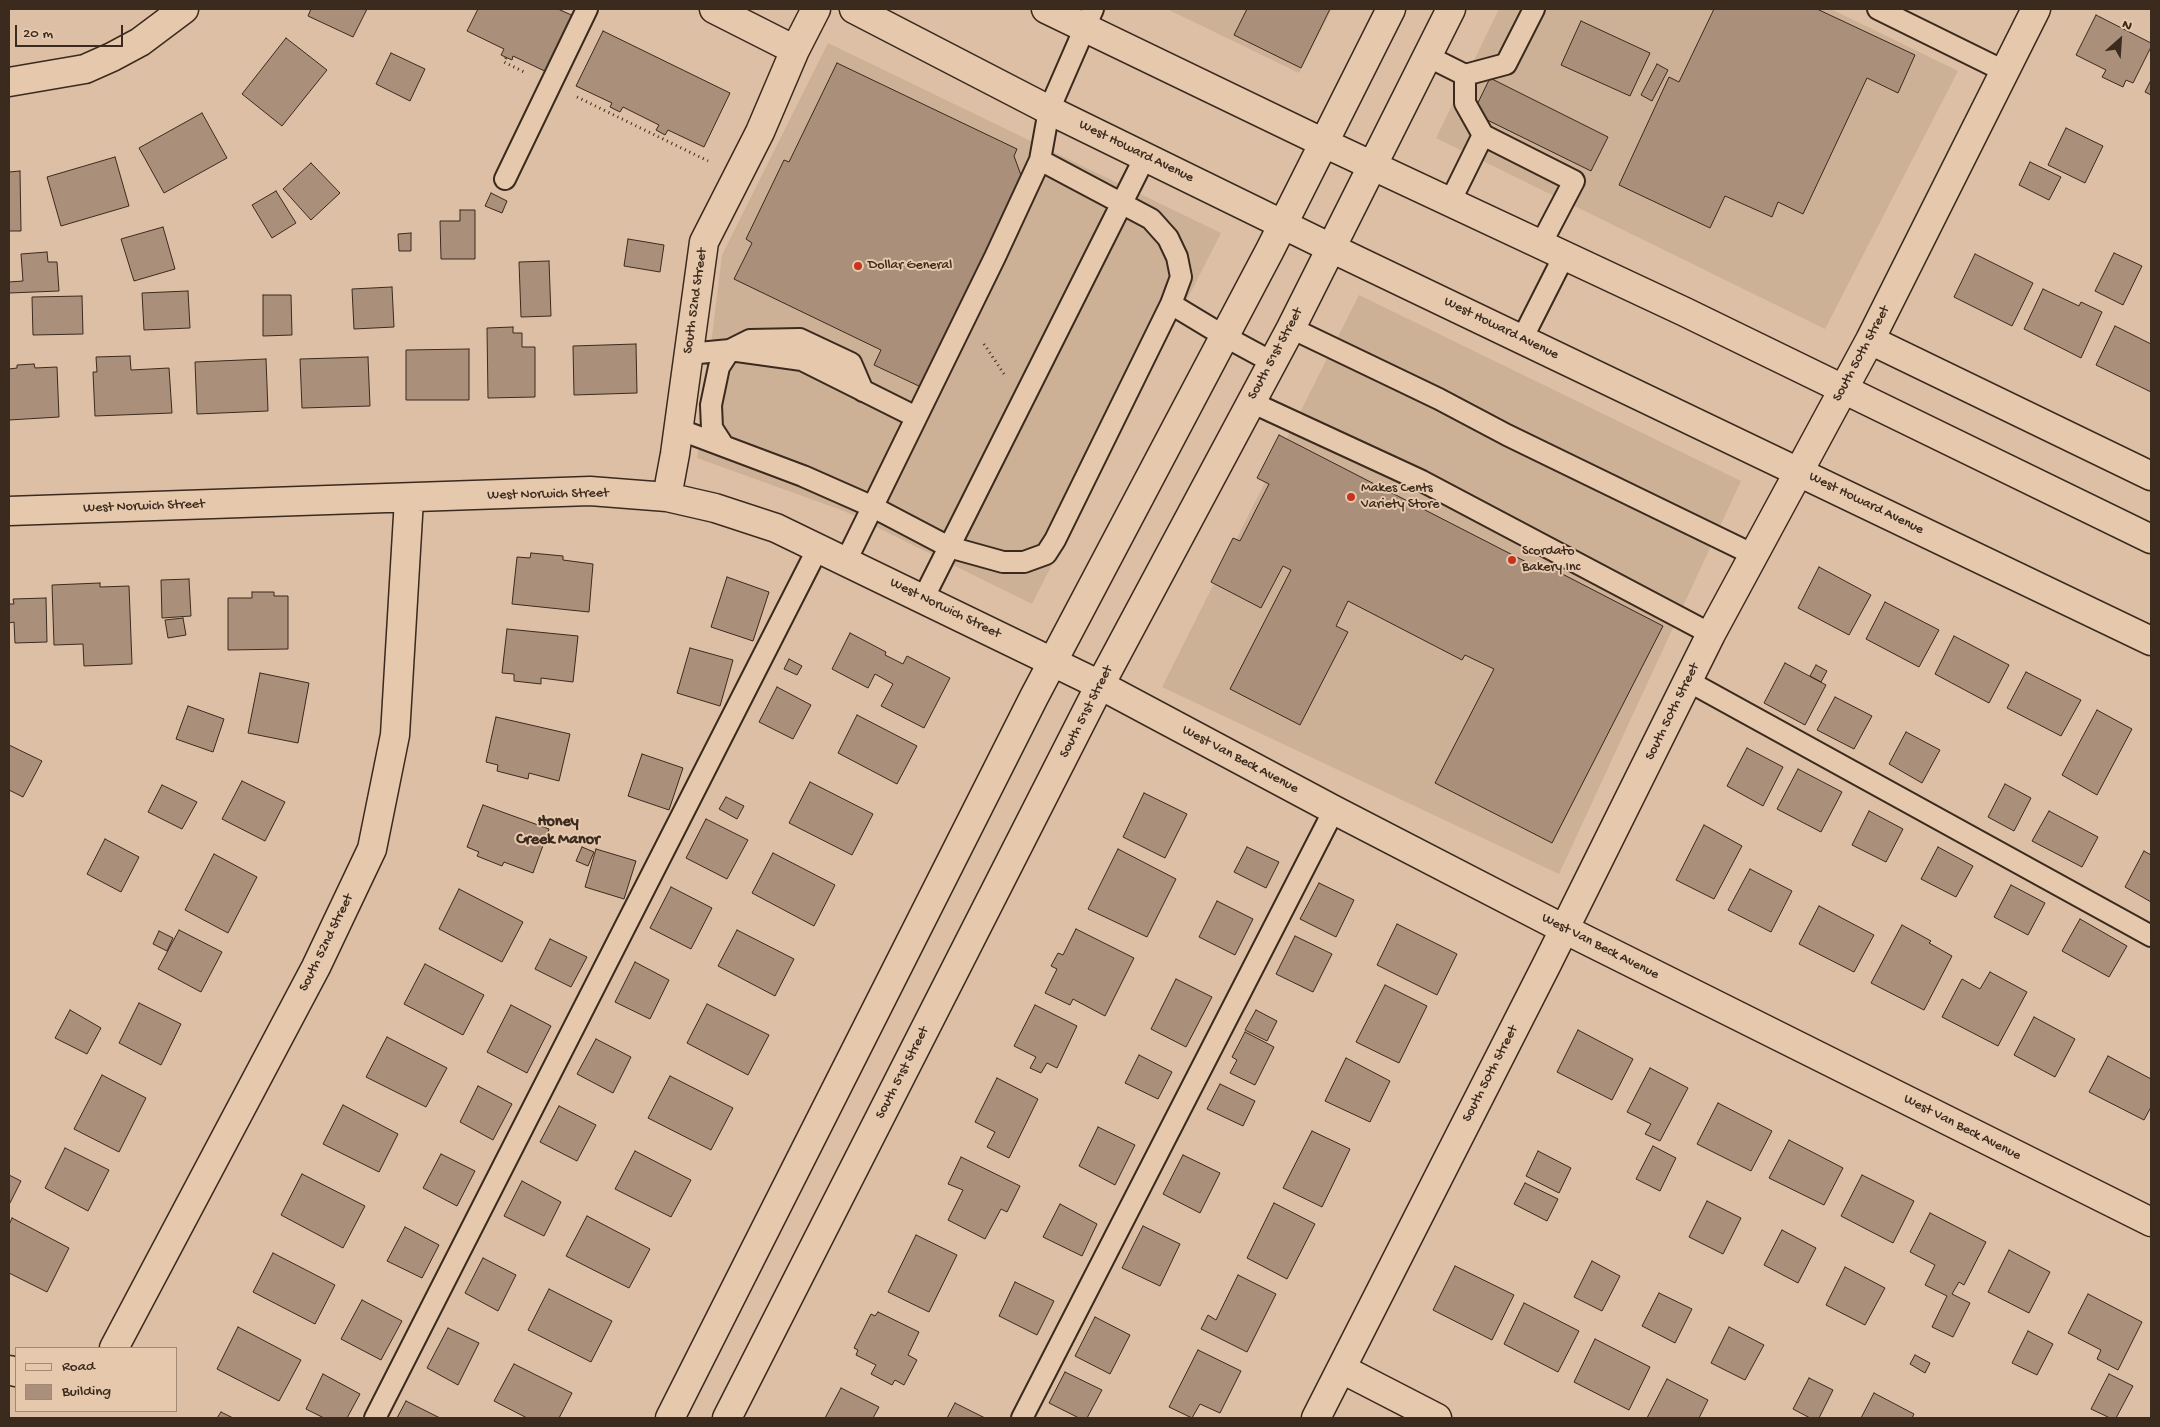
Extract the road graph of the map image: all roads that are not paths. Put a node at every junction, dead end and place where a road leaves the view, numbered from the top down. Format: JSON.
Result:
{"nodes":[{"id":1,"x":184,"y":9,"type":"edge"},
{"id":2,"x":587,"y":9,"type":"edge"},
{"id":3,"x":714,"y":9,"type":"edge"},
{"id":4,"x":816,"y":9,"type":"edge"},
{"id":5,"x":854,"y":9,"type":"edge"},
{"id":6,"x":1046,"y":9,"type":"edge"},
{"id":7,"x":1391,"y":9,"type":"edge"},
{"id":8,"x":1451,"y":9,"type":"edge"},
{"id":9,"x":1534,"y":9,"type":"edge"},
{"id":10,"x":1878,"y":9,"type":"edge"},
{"id":11,"x":2036,"y":9,"type":"edge"},
{"id":12,"x":1089,"y":18,"type":"edge"},
{"id":13,"x":795,"y":50,"type":"junction"},
{"id":14,"x":1427,"y":56,"type":"junction"},
{"id":15,"x":2004,"y":71,"type":"junction"},
{"id":16,"x":1465,"y":75,"type":"junction"},
{"id":17,"x":9,"y":82,"type":"edge"},
{"id":18,"x":1050,"y":110,"type":"junction"},
{"id":19,"x":1483,"y":135,"type":"junction"},
{"id":20,"x":1324,"y":143,"type":"junction"},
{"id":21,"x":1145,"y":157,"type":"junction"},
{"id":22,"x":1040,"y":160,"type":"junction"},
{"id":23,"x":1372,"y":166,"type":"junction"},
{"id":24,"x":505,"y":179,"type":"dead end"},
{"id":25,"x":1450,"y":202,"type":"junction"},
{"id":26,"x":1121,"y":203,"type":"junction"},
{"id":27,"x":1283,"y":224,"type":"junction"},
{"id":28,"x":1331,"y":248,"type":"junction"},
{"id":29,"x":1552,"y":250,"type":"junction"},
{"id":30,"x":1171,"y":304,"type":"junction"},
{"id":31,"x":1291,"y":328,"type":"junction"},
{"id":32,"x":1224,"y":336,"type":"junction"},
{"id":33,"x":1522,"y":339,"type":"junction"},
{"id":34,"x":1870,"y":340,"type":"junction"},
{"id":35,"x":730,"y":350,"type":"junction"},
{"id":36,"x":688,"y":354,"type":"junction"},
{"id":37,"x":1272,"y":362,"type":"junction"},
{"id":38,"x":1844,"y":390,"type":"junction"},
{"id":39,"x":1251,"y":402,"type":"junction"},
{"id":40,"x":916,"y":418,"type":"junction"},
{"id":41,"x":678,"y":429,"type":"junction"},
{"id":42,"x":723,"y":445,"type":"junction"},
{"id":43,"x":1799,"y":472,"type":"junction"},
{"id":44,"x":2151,"y":476,"type":"edge"},
{"id":45,"x":667,"y":497,"type":"junction"},
{"id":46,"x":409,"y":499,"type":"junction"},
{"id":47,"x":871,"y":506,"type":"junction"},
{"id":48,"x":9,"y":511,"type":"edge"},
{"id":49,"x":2151,"y":539,"type":"edge"},
{"id":50,"x":818,"y":548,"type":"junction"},
{"id":51,"x":949,"y":548,"type":"junction"},
{"id":52,"x":1754,"y":555,"type":"junction"},
{"id":53,"x":846,"y":561,"type":"junction"},
{"id":54,"x":923,"y":599,"type":"junction"},
{"id":55,"x":1711,"y":634,"type":"junction"},
{"id":56,"x":2151,"y":641,"type":"edge"},
{"id":57,"x":1053,"y":662,"type":"junction"},
{"id":58,"x":1688,"y":681,"type":"junction"},
{"id":59,"x":1100,"y":685,"type":"junction"},
{"id":60,"x":1334,"y":810,"type":"junction"},
{"id":61,"x":1564,"y":929,"type":"junction"},
{"id":62,"x":2151,"y":936,"type":"edge"},
{"id":63,"x":2151,"y":1222,"type":"edge"},
{"id":64,"x":115,"y":1347,"type":"edge"},
{"id":65,"x":1342,"y":1369,"type":"junction"},
{"id":66,"x":375,"y":1418,"type":"edge"},
{"id":67,"x":670,"y":1418,"type":"edge"},
{"id":68,"x":727,"y":1418,"type":"edge"},
{"id":69,"x":1022,"y":1418,"type":"edge"},
{"id":70,"x":1316,"y":1418,"type":"edge"},
{"id":71,"x":1437,"y":1418,"type":"edge"}],
"edges":[{"from":1,"to":17,"type":"street"},
{"from":2,"to":24,"type":"lane"},
{"from":3,"to":13,"type":"street"},
{"from":4,"to":13,"type":"street","name":"South 52nd Street"},
{"from":5,"to":18,"type":"street","name":"West Howard Avenue"},
{"from":6,"to":12,"type":"street"},
{"from":7,"to":20,"type":"street"},
{"from":8,"to":14,"type":"street","name":"South 51st Street"},
{"from":9,"to":16,"type":"lane"},
{"from":10,"to":15,"type":"lane"},
{"from":11,"to":15,"type":"street","name":"South 50th Street"},
{"from":12,"to":18,"type":"lane"},
{"from":12,"to":20,"type":"street"},
{"from":13,"to":36,"type":"street","name":"South 52nd Street"},
{"from":14,"to":16,"type":"lane"},
{"from":14,"to":23,"type":"street","name":"South 51st Street"},
{"from":15,"to":34,"type":"street","name":"South 50th Street"},
{"from":16,"to":19,"type":"lane"},
{"from":18,"to":21,"type":"street","name":"West Howard Avenue"},
{"from":18,"to":22,"type":"lane"},
{"from":19,"to":25,"type":"lane"},
{"from":19,"to":29,"type":"lane"},
{"from":20,"to":23,"type":"street"},
{"from":20,"to":27,"type":"street"},
{"from":21,"to":26,"type":"lane"},
{"from":21,"to":27,"type":"street","name":"West Howard Avenue"},
{"from":22,"to":26,"type":"lane"},
{"from":22,"to":40,"type":"lane"},
{"from":23,"to":25,"type":"street"},
{"from":23,"to":28,"type":"street","name":"South 51st Street"},
{"from":25,"to":29,"type":"street"},
{"from":26,"to":30,"type":"lane"},
{"from":26,"to":51,"type":"lane"},
{"from":27,"to":28,"type":"street","name":"West Howard Avenue"},
{"from":27,"to":32,"type":"street"},
{"from":28,"to":31,"type":"street","name":"South 51st Street"},
{"from":28,"to":33,"type":"street","name":"West Howard Avenue"},
{"from":29,"to":33,"type":"lane"},
{"from":29,"to":38,"type":"street"},
{"from":30,"to":32,"type":"lane"},
{"from":30,"to":51,"type":"lane"},
{"from":31,"to":37,"type":"street","name":"South 51st Street"},
{"from":31,"to":52,"type":"lane"},
{"from":32,"to":37,"type":"lane"},
{"from":32,"to":57,"type":"street"},
{"from":33,"to":43,"type":"street","name":"West Howard Avenue"},
{"from":34,"to":38,"type":"street","name":"South 50th Street"},
{"from":34,"to":44,"type":"street"},
{"from":35,"to":36,"type":"lane"},
{"from":35,"to":40,"type":"lane"},
{"from":35,"to":42,"type":"lane"},
{"from":36,"to":41,"type":"street","name":"South 52nd Street"},
{"from":37,"to":39,"type":"street","name":"South 51st Street"},
{"from":38,"to":43,"type":"street","name":"South 50th Street"},
{"from":38,"to":49,"type":"street"},
{"from":39,"to":55,"type":"lane"},
{"from":39,"to":59,"type":"street","name":"South 51st Street"},
{"from":40,"to":47,"type":"lane"},
{"from":41,"to":42,"type":"lane"},
{"from":41,"to":45,"type":"street","name":"South 52nd Street"},
{"from":42,"to":47,"type":"lane"},
{"from":43,"to":52,"type":"street","name":"South 50th Street"},
{"from":43,"to":56,"type":"street","name":"West Howard Avenue"},
{"from":45,"to":46,"type":"street","name":"West Norwich Street"},
{"from":45,"to":50,"type":"street","name":"West Norwich Street"},
{"from":46,"to":48,"type":"street","name":"West Norwich Street"},
{"from":46,"to":64,"type":"street","name":"South 52nd Street"},
{"from":47,"to":51,"type":"lane"},
{"from":47,"to":53,"type":"lane"},
{"from":50,"to":53,"type":"street","name":"West Norwich Street"},
{"from":50,"to":66,"type":"lane"},
{"from":51,"to":54,"type":"lane"},
{"from":52,"to":55,"type":"street","name":"South 50th Street"},
{"from":53,"to":54,"type":"street","name":"West Norwich Street"},
{"from":54,"to":57,"type":"street","name":"West Norwich Street"},
{"from":55,"to":58,"type":"street","name":"South 50th Street"},
{"from":57,"to":59,"type":"street","name":"West Van Beck Avenue"},
{"from":57,"to":67,"type":"street"},
{"from":58,"to":61,"type":"street","name":"South 50th Street"},
{"from":58,"to":62,"type":"lane"},
{"from":59,"to":60,"type":"street","name":"West Van Beck Avenue"},
{"from":59,"to":68,"type":"street","name":"South 51st Street"},
{"from":60,"to":61,"type":"street","name":"West Van Beck Avenue"},
{"from":60,"to":69,"type":"lane"},
{"from":61,"to":63,"type":"street","name":"West Van Beck Avenue"},
{"from":61,"to":65,"type":"street","name":"South 50th Street"},
{"from":65,"to":70,"type":"street","name":"South 50th Street"},
{"from":65,"to":71,"type":"street"}]}
